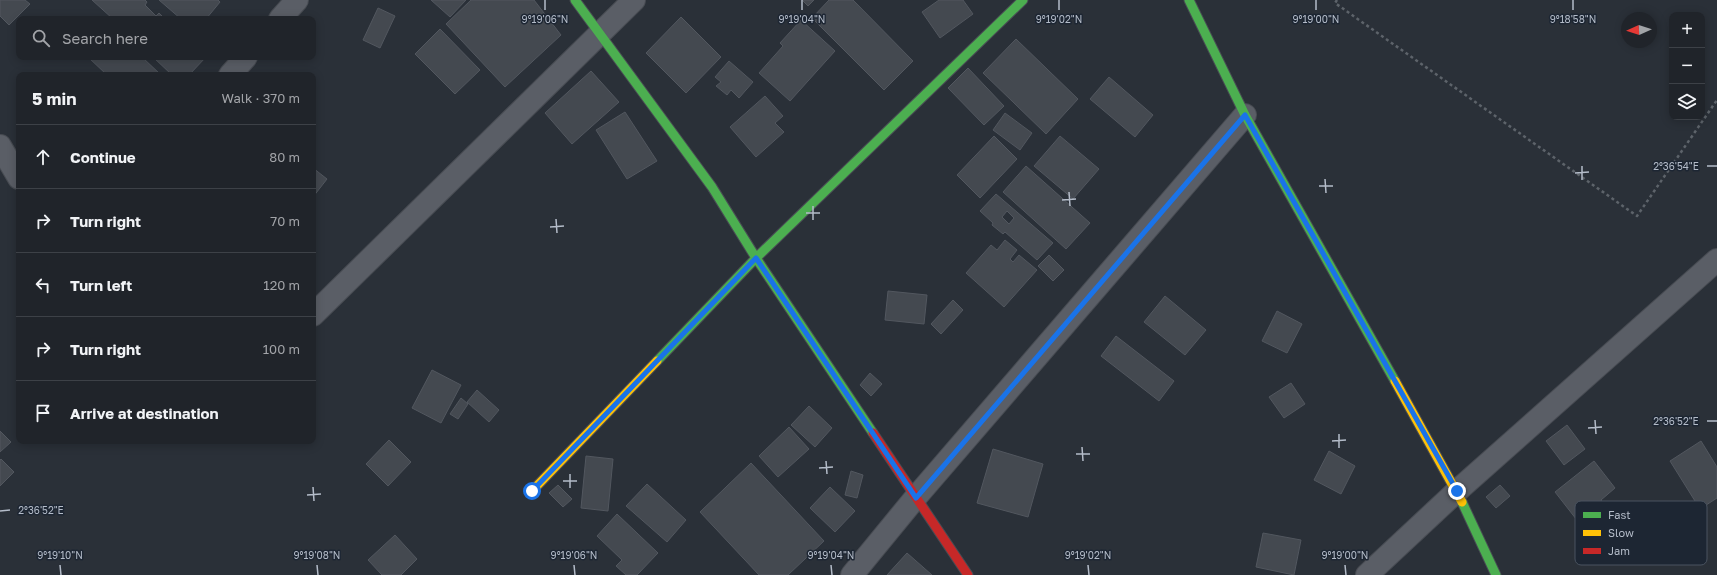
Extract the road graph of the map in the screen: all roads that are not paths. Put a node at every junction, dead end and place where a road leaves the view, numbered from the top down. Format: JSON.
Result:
{"nodes":[{"id":1,"x":297,"y":0,"type":"edge"},
{"id":2,"x":575,"y":0,"type":"edge"},
{"id":3,"x":634,"y":0,"type":"edge"},
{"id":4,"x":1023,"y":0,"type":"edge"},
{"id":5,"x":1189,"y":0,"type":"edge"},
{"id":6,"x":283,"y":16,"type":"edge"},
{"id":7,"x":600,"y":32,"type":"junction"},
{"id":8,"x":243,"y":60,"type":"edge"},
{"id":9,"x":233,"y":72,"type":"edge"},
{"id":10,"x":1245,"y":115,"type":"junction"},
{"id":11,"x":0,"y":146,"type":"edge"},
{"id":12,"x":16,"y":173,"type":"edge"},
{"id":13,"x":756,"y":258,"type":"junction"},
{"id":14,"x":1717,"y":260,"type":"edge"},
{"id":15,"x":316,"y":312,"type":"edge"},
{"id":16,"x":532,"y":491,"type":"dead end"},
{"id":17,"x":1457,"y":491,"type":"junction"},
{"id":18,"x":916,"y":498,"type":"junction"},
{"id":19,"x":852,"y":575,"type":"edge"},
{"id":20,"x":968,"y":575,"type":"edge"},
{"id":21,"x":1367,"y":575,"type":"edge"},
{"id":22,"x":1496,"y":575,"type":"edge"}],
"edges":[{"from":1,"to":6,"type":"street"},
{"from":2,"to":7,"type":"street"},
{"from":3,"to":7,"type":"street"},
{"from":4,"to":13,"type":"street"},
{"from":5,"to":10,"type":"street"},
{"from":7,"to":13,"type":"street"},
{"from":7,"to":15,"type":"street"},
{"from":8,"to":9,"type":"street"},
{"from":10,"to":17,"type":"street"},
{"from":10,"to":18,"type":"street"},
{"from":11,"to":12,"type":"street"},
{"from":13,"to":16,"type":"street"},
{"from":13,"to":18,"type":"street"},
{"from":14,"to":17,"type":"street"},
{"from":17,"to":21,"type":"street"},
{"from":17,"to":22,"type":"street"},
{"from":18,"to":19,"type":"street"},
{"from":18,"to":20,"type":"street"}]}
